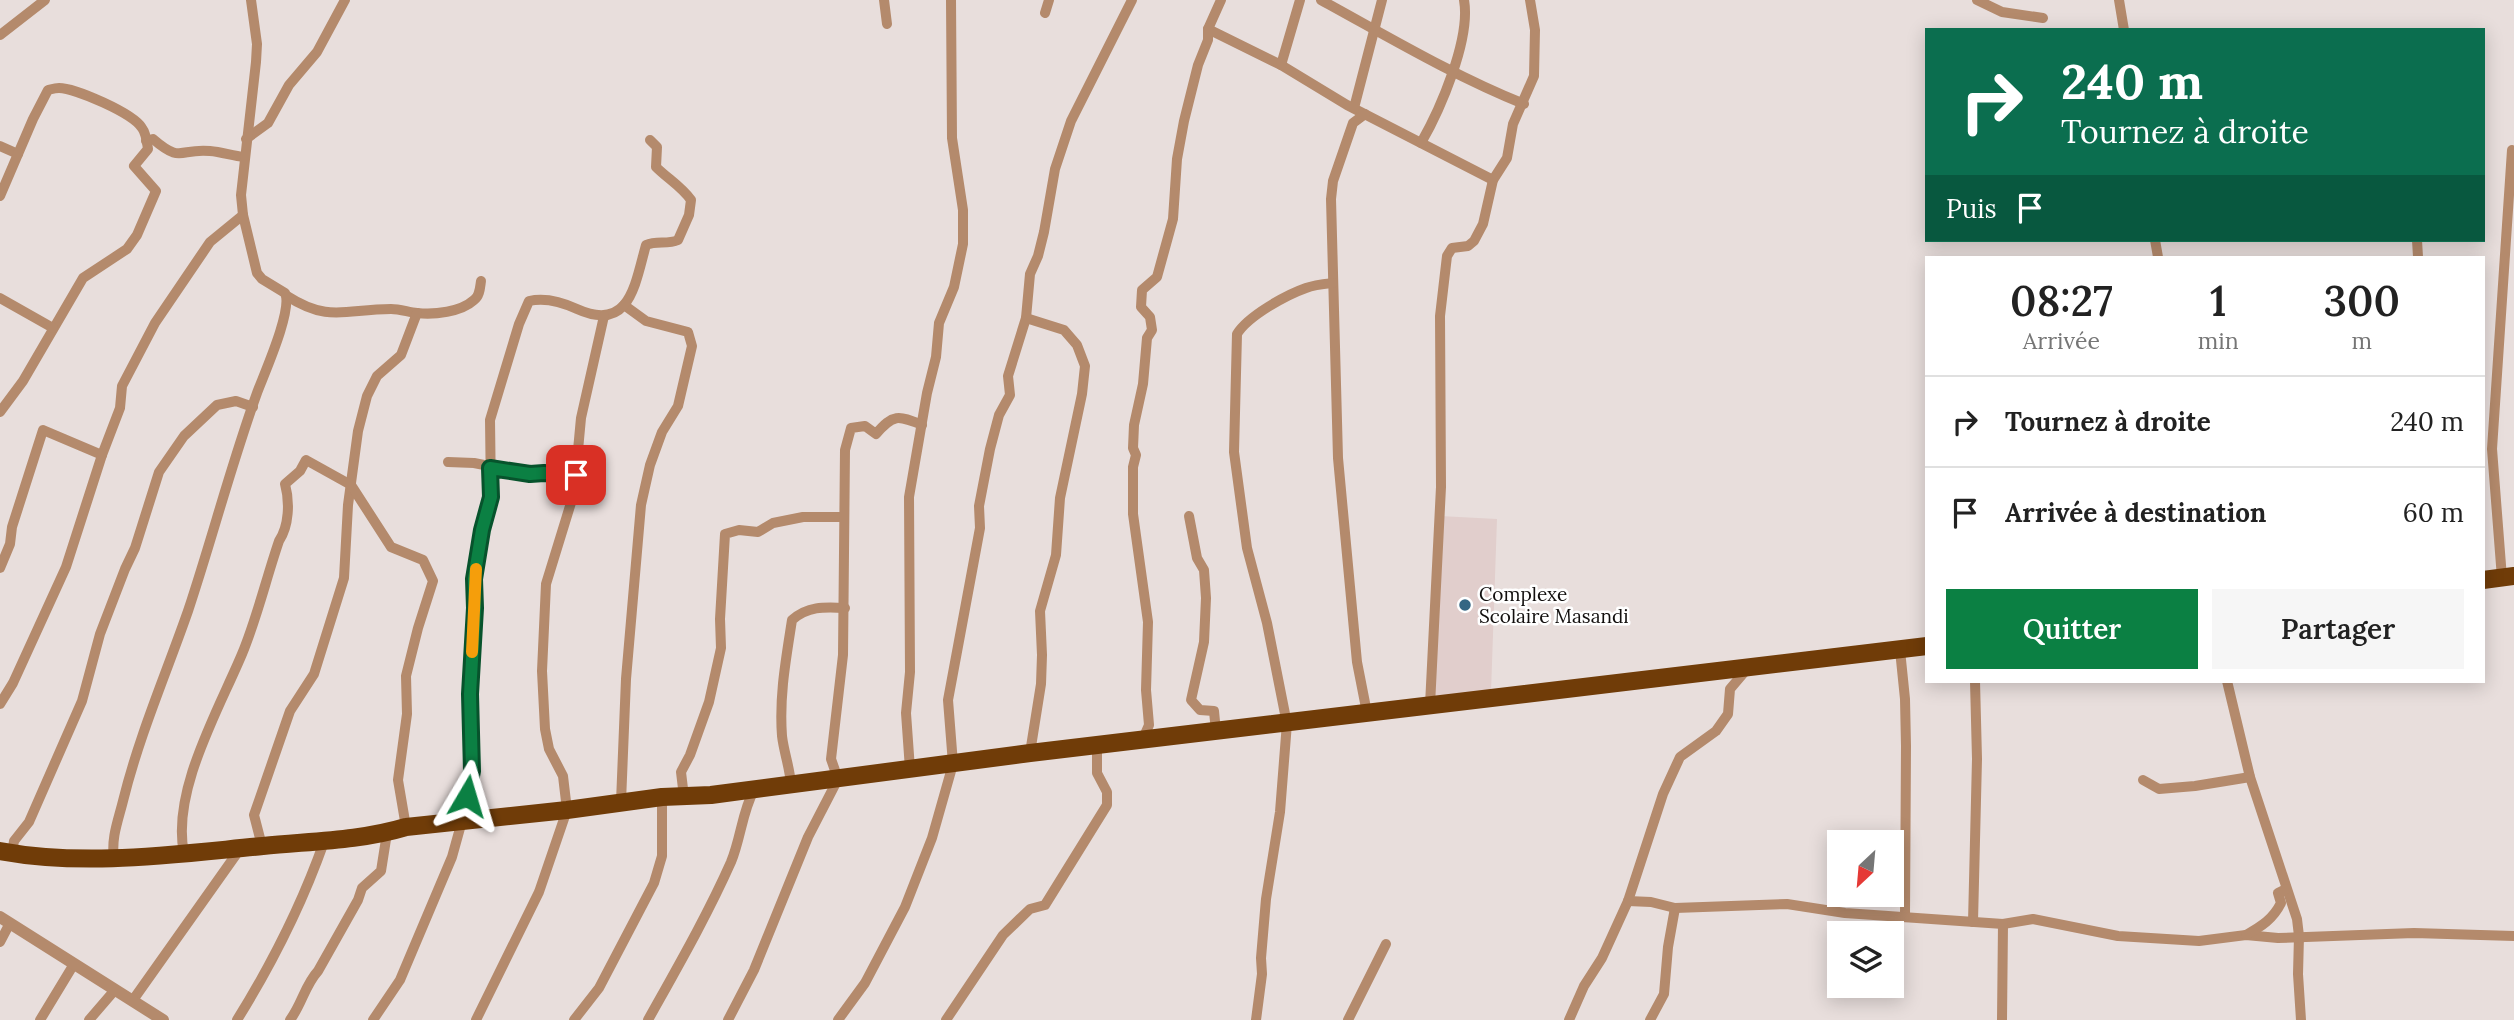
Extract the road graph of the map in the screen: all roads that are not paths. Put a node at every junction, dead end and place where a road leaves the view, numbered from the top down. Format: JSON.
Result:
{"nodes":[{"id":1,"x":45,"y":0,"type":"edge"},
{"id":2,"x":251,"y":0,"type":"edge"},
{"id":3,"x":345,"y":0,"type":"edge"},
{"id":4,"x":884,"y":0,"type":"edge"},
{"id":5,"x":951,"y":0,"type":"edge"},
{"id":6,"x":1049,"y":0,"type":"edge"},
{"id":7,"x":1132,"y":0,"type":"edge"},
{"id":8,"x":1221,"y":0,"type":"edge"},
{"id":9,"x":1300,"y":0,"type":"edge"},
{"id":10,"x":1321,"y":0,"type":"edge"},
{"id":11,"x":1382,"y":0,"type":"edge"},
{"id":12,"x":1464,"y":0,"type":"edge"},
{"id":13,"x":1530,"y":0,"type":"edge"},
{"id":14,"x":1977,"y":0,"type":"edge"},
{"id":15,"x":2119,"y":0,"type":"edge"},
{"id":16,"x":1045,"y":13,"type":"dead end"},
{"id":17,"x":2043,"y":18,"type":"dead end"},
{"id":18,"x":887,"y":24,"type":"dead end"},
{"id":19,"x":2124,"y":28,"type":"edge"},
{"id":20,"x":1208,"y":29,"type":"junction"},
{"id":21,"x":1376,"y":30,"type":"junction"},
{"id":22,"x":0,"y":35,"type":"edge"},
{"id":23,"x":1281,"y":65,"type":"junction"},
{"id":24,"x":1453,"y":70,"type":"junction"},
{"id":25,"x":1524,"y":104,"type":"junction"},
{"id":26,"x":1353,"y":108,"type":"junction"},
{"id":27,"x":1365,"y":114,"type":"junction"},
{"id":28,"x":246,"y":139,"type":"junction"},
{"id":29,"x":650,"y":140,"type":"dead end"},
{"id":30,"x":146,"y":141,"type":"junction"},
{"id":31,"x":1421,"y":143,"type":"junction"},
{"id":32,"x":0,"y":146,"type":"edge"},
{"id":33,"x":2512,"y":149,"type":"dead end"},
{"id":34,"x":18,"y":154,"type":"junction"},
{"id":35,"x":244,"y":157,"type":"junction"},
{"id":36,"x":1493,"y":180,"type":"junction"},
{"id":37,"x":0,"y":196,"type":"edge"},
{"id":38,"x":243,"y":215,"type":"junction"},
{"id":39,"x":481,"y":281,"type":"dead end"},
{"id":40,"x":1333,"y":283,"type":"junction"},
{"id":41,"x":287,"y":296,"type":"junction"},
{"id":42,"x":0,"y":298,"type":"edge"},
{"id":43,"x":624,"y":305,"type":"junction"},
{"id":44,"x":417,"y":313,"type":"junction"},
{"id":45,"x":604,"y":316,"type":"junction"},
{"id":46,"x":1026,"y":318,"type":"junction"},
{"id":47,"x":53,"y":328,"type":"junction"},
{"id":48,"x":253,"y":407,"type":"junction"},
{"id":49,"x":0,"y":412,"type":"edge"},
{"id":50,"x":922,"y":425,"type":"junction"},
{"id":51,"x":102,"y":455,"type":"junction"},
{"id":52,"x":448,"y":462,"type":"dead end"},
{"id":53,"x":490,"y":468,"type":"junction"},
{"id":54,"x":576,"y":475,"type":"junction"},
{"id":55,"x":351,"y":485,"type":"junction"},
{"id":56,"x":1189,"y":516,"type":"dead end"},
{"id":57,"x":843,"y":517,"type":"junction"},
{"id":58,"x":0,"y":568,"type":"edge"},
{"id":59,"x":2508,"y":577,"type":"edge"},
{"id":60,"x":2485,"y":580,"type":"edge"},
{"id":61,"x":845,"y":608,"type":"junction"},
{"id":62,"x":1925,"y":646,"type":"edge"},
{"id":63,"x":1900,"y":650,"type":"junction"},
{"id":64,"x":1747,"y":669,"type":"junction"},
{"id":65,"x":1975,"y":683,"type":"edge"},
{"id":66,"x":2227,"y":683,"type":"edge"},
{"id":67,"x":0,"y":704,"type":"edge"},
{"id":68,"x":1430,"y":705,"type":"junction"},
{"id":69,"x":1367,"y":713,"type":"junction"},
{"id":70,"x":1287,"y":724,"type":"junction"},
{"id":71,"x":1216,"y":732,"type":"junction"},
{"id":72,"x":1146,"y":733,"type":"junction"},
{"id":73,"x":1097,"y":746,"type":"junction"},
{"id":74,"x":1030,"y":753,"type":"junction"},
{"id":75,"x":953,"y":764,"type":"junction"},
{"id":76,"x":909,"y":769,"type":"junction"},
{"id":77,"x":2250,"y":777,"type":"junction"},
{"id":78,"x":2143,"y":780,"type":"dead end"},
{"id":79,"x":791,"y":785,"type":"junction"},
{"id":80,"x":830,"y":785,"type":"junction"},
{"id":81,"x":747,"y":795,"type":"junction"},
{"id":82,"x":662,"y":797,"type":"junction"},
{"id":83,"x":684,"y":797,"type":"junction"},
{"id":84,"x":621,"y":802,"type":"junction"},
{"id":85,"x":566,"y":810,"type":"junction"},
{"id":86,"x":462,"y":821,"type":"junction"},
{"id":87,"x":406,"y":827,"type":"junction"},
{"id":88,"x":387,"y":833,"type":"junction"},
{"id":89,"x":324,"y":842,"type":"junction"},
{"id":90,"x":262,"y":846,"type":"junction"},
{"id":91,"x":240,"y":849,"type":"junction"},
{"id":92,"x":6,"y":852,"type":"edge"},
{"id":93,"x":184,"y":853,"type":"junction"},
{"id":94,"x":114,"y":858,"type":"junction"},
{"id":95,"x":2286,"y":889,"type":"junction"},
{"id":96,"x":1629,"y":901,"type":"junction"},
{"id":97,"x":1675,"y":908,"type":"junction"},
{"id":98,"x":1905,"y":917,"type":"junction"},
{"id":99,"x":5,"y":920,"type":"edge"},
{"id":100,"x":1973,"y":922,"type":"junction"},
{"id":101,"x":2003,"y":924,"type":"junction"},
{"id":102,"x":2246,"y":935,"type":"junction"},
{"id":103,"x":2299,"y":936,"type":"junction"},
{"id":104,"x":2514,"y":936,"type":"edge"},
{"id":105,"x":0,"y":942,"type":"edge"},
{"id":106,"x":1385,"y":944,"type":"dead end"},
{"id":107,"x":74,"y":964,"type":"junction"},
{"id":108,"x":114,"y":990,"type":"junction"},
{"id":109,"x":133,"y":1000,"type":"junction"},
{"id":110,"x":40,"y":1020,"type":"edge"},
{"id":111,"x":89,"y":1020,"type":"edge"},
{"id":112,"x":163,"y":1020,"type":"edge"},
{"id":113,"x":237,"y":1020,"type":"edge"},
{"id":114,"x":290,"y":1020,"type":"edge"},
{"id":115,"x":373,"y":1020,"type":"edge"},
{"id":116,"x":476,"y":1020,"type":"edge"},
{"id":117,"x":574,"y":1020,"type":"edge"},
{"id":118,"x":648,"y":1020,"type":"edge"},
{"id":119,"x":728,"y":1020,"type":"edge"},
{"id":120,"x":838,"y":1020,"type":"edge"},
{"id":121,"x":946,"y":1020,"type":"edge"},
{"id":122,"x":1256,"y":1020,"type":"edge"},
{"id":123,"x":1348,"y":1020,"type":"edge"},
{"id":124,"x":1569,"y":1020,"type":"edge"},
{"id":125,"x":1650,"y":1020,"type":"edge"},
{"id":126,"x":2001,"y":1020,"type":"edge"},
{"id":127,"x":2301,"y":1020,"type":"edge"}],
"edges":[{"from":1,"to":22,"type":"street"},
{"from":2,"to":28,"type":"street"},
{"from":3,"to":28,"type":"street"},
{"from":4,"to":18,"type":"street"},
{"from":5,"to":50,"type":"street"},
{"from":6,"to":16,"type":"street"},
{"from":7,"to":46,"type":"street"},
{"from":8,"to":20,"type":"street"},
{"from":9,"to":23,"type":"street"},
{"from":10,"to":21,"type":"street"},
{"from":11,"to":21,"type":"street"},
{"from":12,"to":24,"type":"street"},
{"from":13,"to":25,"type":"street"},
{"from":14,"to":17,"type":"street"},
{"from":15,"to":19,"type":"street"},
{"from":20,"to":23,"type":"street"},
{"from":20,"to":72,"type":"street"},
{"from":21,"to":24,"type":"street"},
{"from":21,"to":26,"type":"street"},
{"from":23,"to":26,"type":"street"},
{"from":24,"to":25,"type":"street"},
{"from":24,"to":31,"type":"street"},
{"from":25,"to":36,"type":"street"},
{"from":26,"to":27,"type":"street"},
{"from":27,"to":31,"type":"street"},
{"from":27,"to":40,"type":"street"},
{"from":28,"to":35,"type":"street"},
{"from":29,"to":43,"type":"street"},
{"from":30,"to":34,"type":"street"},
{"from":30,"to":35,"type":"street"},
{"from":30,"to":47,"type":"street"},
{"from":31,"to":36,"type":"street"},
{"from":32,"to":34,"type":"street"},
{"from":33,"to":59,"type":"street"},
{"from":34,"to":37,"type":"street"},
{"from":35,"to":38,"type":"street"},
{"from":36,"to":68,"type":"street"},
{"from":38,"to":41,"type":"street"},
{"from":38,"to":51,"type":"street"},
{"from":39,"to":44,"type":"street"},
{"from":40,"to":69,"type":"street"},
{"from":40,"to":70,"type":"street"},
{"from":41,"to":44,"type":"street"},
{"from":41,"to":48,"type":"street"},
{"from":42,"to":47,"type":"street"},
{"from":43,"to":45,"type":"street"},
{"from":43,"to":84,"type":"street"},
{"from":44,"to":55,"type":"street"},
{"from":45,"to":53,"type":"street"},
{"from":45,"to":54,"type":"street"},
{"from":46,"to":74,"type":"street"},
{"from":46,"to":75,"type":"street"},
{"from":47,"to":49,"type":"street"},
{"from":48,"to":92,"type":"street"},
{"from":48,"to":94,"type":"street"},
{"from":50,"to":57,"type":"street"},
{"from":50,"to":76,"type":"street"},
{"from":51,"to":58,"type":"street"},
{"from":51,"to":67,"type":"street"},
{"from":52,"to":53,"type":"street"},
{"from":53,"to":54,"type":"street"},
{"from":53,"to":86,"type":"street"},
{"from":54,"to":85,"type":"street"},
{"from":55,"to":87,"type":"street"},
{"from":55,"to":90,"type":"street"},
{"from":55,"to":93,"type":"street"},
{"from":56,"to":71,"type":"street"},
{"from":57,"to":61,"type":"street"},
{"from":57,"to":83,"type":"street"},
{"from":59,"to":60,"type":"highway"},
{"from":61,"to":79,"type":"street"},
{"from":61,"to":80,"type":"street"},
{"from":62,"to":63,"type":"highway"},
{"from":63,"to":64,"type":"highway"},
{"from":63,"to":98,"type":"street"},
{"from":64,"to":68,"type":"highway"},
{"from":64,"to":96,"type":"street"},
{"from":65,"to":100,"type":"street"},
{"from":66,"to":77,"type":"street"},
{"from":68,"to":69,"type":"highway"},
{"from":69,"to":70,"type":"highway"},
{"from":70,"to":71,"type":"highway"},
{"from":70,"to":122,"type":"street"},
{"from":71,"to":72,"type":"highway"},
{"from":72,"to":73,"type":"highway"},
{"from":73,"to":74,"type":"highway"},
{"from":73,"to":121,"type":"street"},
{"from":74,"to":75,"type":"highway"},
{"from":75,"to":76,"type":"highway"},
{"from":75,"to":120,"type":"street"},
{"from":76,"to":80,"type":"highway"},
{"from":77,"to":78,"type":"street"},
{"from":77,"to":95,"type":"street"},
{"from":79,"to":80,"type":"highway"},
{"from":79,"to":81,"type":"highway"},
{"from":80,"to":119,"type":"street"},
{"from":81,"to":83,"type":"highway"},
{"from":81,"to":118,"type":"street"},
{"from":82,"to":83,"type":"highway"},
{"from":82,"to":84,"type":"highway"},
{"from":82,"to":117,"type":"street"},
{"from":84,"to":85,"type":"highway"},
{"from":85,"to":86,"type":"highway"},
{"from":85,"to":116,"type":"street"},
{"from":86,"to":87,"type":"highway"},
{"from":86,"to":115,"type":"street"},
{"from":87,"to":88,"type":"highway"},
{"from":88,"to":89,"type":"highway"},
{"from":88,"to":114,"type":"street"},
{"from":89,"to":90,"type":"highway"},
{"from":89,"to":113,"type":"street"},
{"from":90,"to":91,"type":"highway"},
{"from":91,"to":93,"type":"highway"},
{"from":91,"to":109,"type":"street"},
{"from":92,"to":94,"type":"highway"},
{"from":93,"to":94,"type":"highway"},
{"from":95,"to":102,"type":"street"},
{"from":95,"to":103,"type":"street"},
{"from":96,"to":97,"type":"street"},
{"from":96,"to":124,"type":"street"},
{"from":97,"to":98,"type":"street"},
{"from":97,"to":125,"type":"street"},
{"from":98,"to":100,"type":"street"},
{"from":99,"to":105,"type":"street"},
{"from":99,"to":107,"type":"street"},
{"from":100,"to":101,"type":"street"},
{"from":101,"to":102,"type":"street"},
{"from":101,"to":126,"type":"street"},
{"from":102,"to":103,"type":"street"},
{"from":103,"to":104,"type":"street"},
{"from":103,"to":127,"type":"street"},
{"from":106,"to":123,"type":"street"},
{"from":107,"to":108,"type":"street"},
{"from":107,"to":110,"type":"street"},
{"from":108,"to":109,"type":"street"},
{"from":108,"to":111,"type":"street"},
{"from":109,"to":112,"type":"street"}]}
